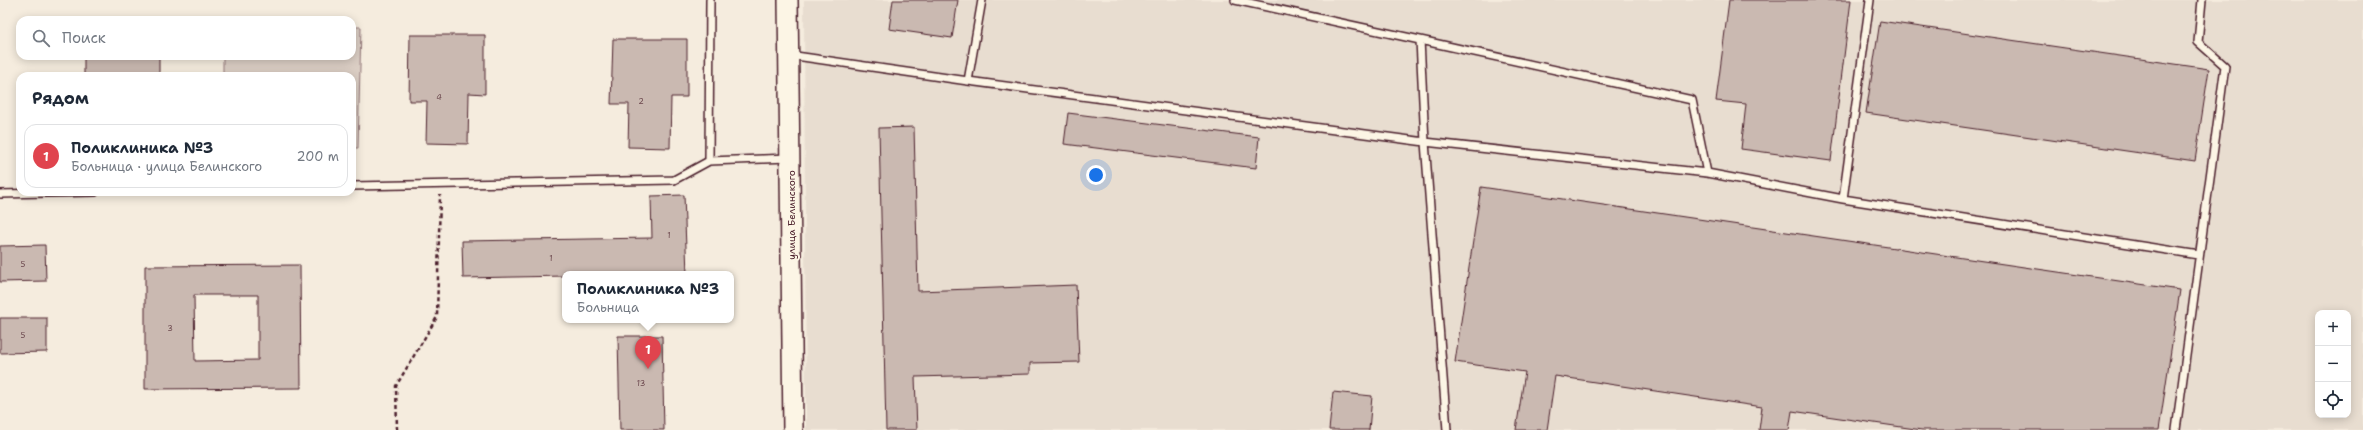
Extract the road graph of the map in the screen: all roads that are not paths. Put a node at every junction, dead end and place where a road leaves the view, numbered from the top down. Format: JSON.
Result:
{"nodes":[{"id":1,"x":710,"y":0,"type":"edge"},
{"id":2,"x":788,"y":0,"type":"edge"},
{"id":3,"x":982,"y":0,"type":"edge"},
{"id":4,"x":1235,"y":0,"type":"edge"},
{"id":5,"x":1870,"y":0,"type":"edge"},
{"id":6,"x":2202,"y":0,"type":"edge"},
{"id":7,"x":1420,"y":40,"type":"junction"},
{"id":8,"x":789,"y":55,"type":"junction"},
{"id":9,"x":968,"y":81,"type":"junction"},
{"id":10,"x":1425,"y":142,"type":"junction"},
{"id":11,"x":791,"y":158,"type":"junction"},
{"id":12,"x":710,"y":161,"type":"junction"},
{"id":13,"x":1708,"y":173,"type":"junction"},
{"id":14,"x":356,"y":186,"type":"edge"},
{"id":15,"x":0,"y":194,"type":"edge"},
{"id":16,"x":16,"y":194,"type":"edge"},
{"id":17,"x":1843,"y":199,"type":"junction"},
{"id":18,"x":2199,"y":255,"type":"junction"},
{"id":19,"x":793,"y":430,"type":"edge"},
{"id":20,"x":1447,"y":430,"type":"edge"},
{"id":21,"x":2176,"y":430,"type":"edge"}],
"edges":[{"from":1,"to":12,"type":"lane"},
{"from":2,"to":8,"type":"street","name":"улица Белинского"},
{"from":3,"to":9,"type":"lane"},
{"from":4,"to":7,"type":"lane"},
{"from":5,"to":17,"type":"lane"},
{"from":6,"to":18,"type":"lane"},
{"from":7,"to":10,"type":"lane"},
{"from":7,"to":13,"type":"lane"},
{"from":8,"to":9,"type":"lane"},
{"from":8,"to":11,"type":"street","name":"улица Белинского"},
{"from":9,"to":10,"type":"lane"},
{"from":10,"to":13,"type":"lane"},
{"from":10,"to":20,"type":"lane"},
{"from":11,"to":12,"type":"lane"},
{"from":11,"to":19,"type":"street","name":"улица Белинского"},
{"from":12,"to":14,"type":"lane"},
{"from":13,"to":17,"type":"lane"},
{"from":15,"to":16,"type":"lane"},
{"from":17,"to":18,"type":"lane"},
{"from":18,"to":21,"type":"lane"}]}
